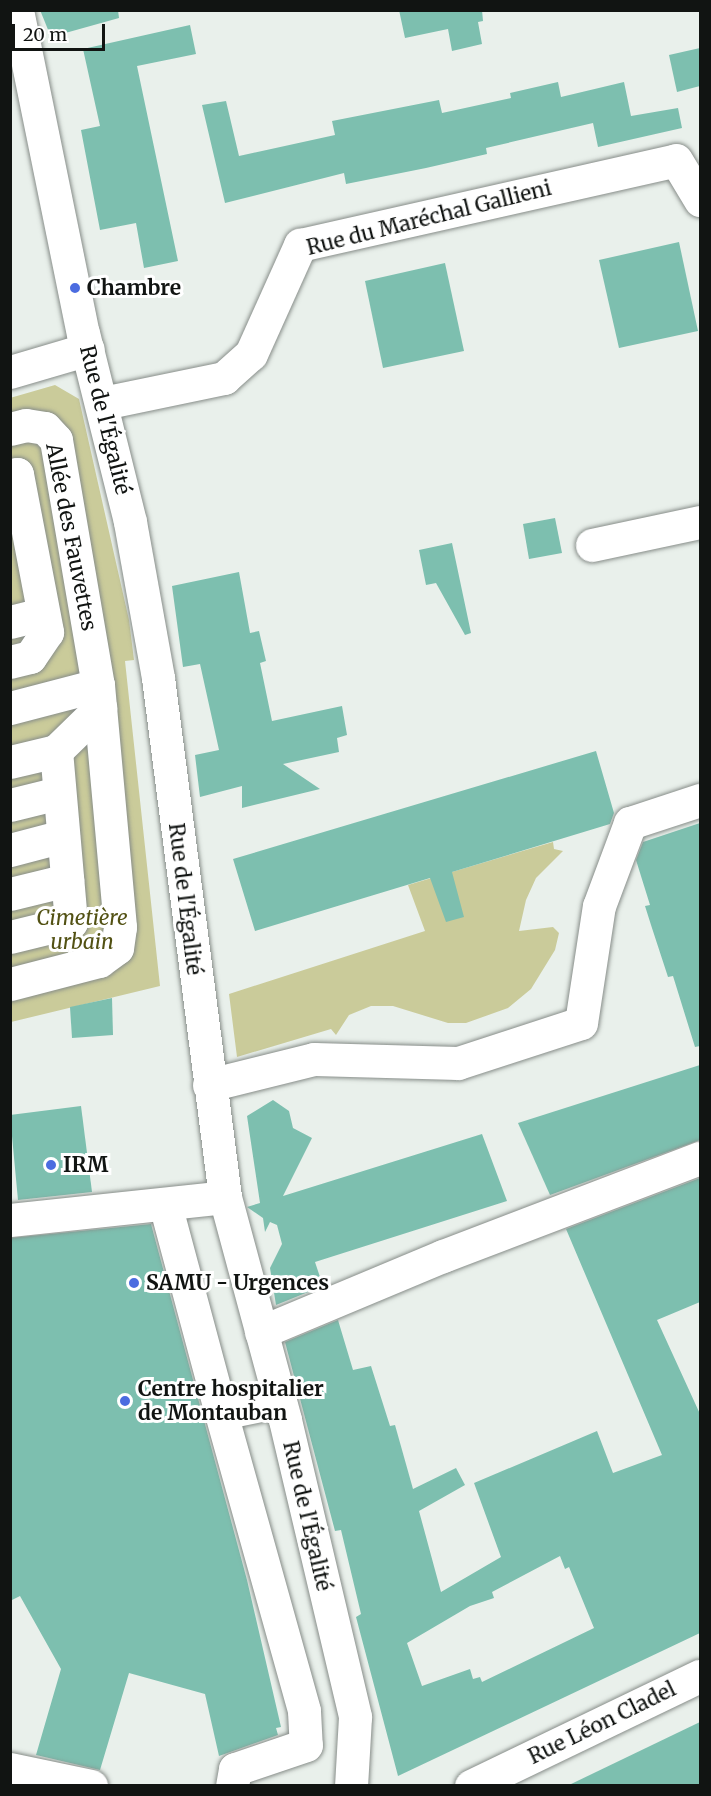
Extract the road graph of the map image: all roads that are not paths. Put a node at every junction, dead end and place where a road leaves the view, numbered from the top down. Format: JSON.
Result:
{"nodes":[{"id":1,"x":17,"y":10,"type":"edge"},
{"id":2,"x":700,"y":200,"type":"edge"},
{"id":3,"x":88,"y":349,"type":"junction"},
{"id":4,"x":10,"y":372,"type":"edge"},
{"id":5,"x":103,"y":404,"type":"junction"},
{"id":6,"x":10,"y":429,"type":"edge"},
{"id":7,"x":10,"y":476,"type":"edge"},
{"id":8,"x":17,"y":514,"type":"edge"},
{"id":9,"x":700,"y":522,"type":"edge"},
{"id":10,"x":592,"y":545,"type":"dead end"},
{"id":11,"x":22,"y":565,"type":"edge"},
{"id":12,"x":43,"y":614,"type":"junction"},
{"id":13,"x":10,"y":622,"type":"edge"},
{"id":14,"x":10,"y":662,"type":"edge"},
{"id":15,"x":99,"y":697,"type":"junction"},
{"id":16,"x":10,"y":708,"type":"edge"},
{"id":17,"x":56,"y":752,"type":"junction"},
{"id":18,"x":10,"y":762,"type":"edge"},
{"id":19,"x":59,"y":793,"type":"junction"},
{"id":20,"x":700,"y":800,"type":"edge"},
{"id":21,"x":10,"y":805,"type":"edge"},
{"id":22,"x":63,"y":836,"type":"junction"},
{"id":23,"x":10,"y":850,"type":"edge"},
{"id":24,"x":67,"y":880,"type":"junction"},
{"id":25,"x":10,"y":894,"type":"edge"},
{"id":26,"x":10,"y":937,"type":"edge"},
{"id":27,"x":10,"y":984,"type":"edge"},
{"id":28,"x":209,"y":1085,"type":"junction"},
{"id":29,"x":700,"y":1158,"type":"edge"},
{"id":30,"x":225,"y":1197,"type":"junction"},
{"id":31,"x":165,"y":1204,"type":"junction"},
{"id":32,"x":10,"y":1220,"type":"edge"},
{"id":33,"x":261,"y":1332,"type":"junction"},
{"id":34,"x":280,"y":1401,"type":"junction"},
{"id":35,"x":221,"y":1413,"type":"junction"},
{"id":36,"x":700,"y":1676,"type":"edge"},
{"id":37,"x":10,"y":1768,"type":"edge"},
{"id":38,"x":92,"y":1785,"type":"edge"},
{"id":39,"x":232,"y":1785,"type":"edge"},
{"id":40,"x":351,"y":1785,"type":"edge"},
{"id":41,"x":471,"y":1785,"type":"edge"}],
"edges":[{"from":1,"to":3,"type":"street","name":"Rue de l'Égalité"},
{"from":2,"to":5,"type":"street","name":"Rue du Maréchal Gallieni"},
{"from":3,"to":4,"type":"street"},
{"from":3,"to":5,"type":"street","name":"Rue de l'Égalité"},
{"from":5,"to":28,"type":"street","name":"Rue de l'Égalité"},
{"from":6,"to":15,"type":"street","name":"Allée des Fauvettes"},
{"from":7,"to":8,"type":"street"},
{"from":8,"to":11,"type":"street"},
{"from":9,"to":10,"type":"street"},
{"from":11,"to":12,"type":"street"},
{"from":12,"to":13,"type":"street"},
{"from":12,"to":14,"type":"street"},
{"from":15,"to":16,"type":"street"},
{"from":15,"to":17,"type":"street"},
{"from":15,"to":27,"type":"street","name":"Allée des Fauvettes"},
{"from":17,"to":18,"type":"street"},
{"from":17,"to":19,"type":"street"},
{"from":19,"to":21,"type":"street"},
{"from":19,"to":22,"type":"street"},
{"from":20,"to":28,"type":"street"},
{"from":22,"to":23,"type":"street"},
{"from":22,"to":24,"type":"street"},
{"from":24,"to":25,"type":"street"},
{"from":24,"to":26,"type":"street"},
{"from":28,"to":30,"type":"street","name":"Rue de l'Égalité"},
{"from":29,"to":33,"type":"street"},
{"from":30,"to":31,"type":"street"},
{"from":30,"to":33,"type":"street","name":"Rue de l'Égalité"},
{"from":31,"to":32,"type":"street"},
{"from":31,"to":35,"type":"street"},
{"from":33,"to":34,"type":"street","name":"Rue de l'Égalité"},
{"from":34,"to":35,"type":"street"},
{"from":34,"to":40,"type":"street","name":"Rue de l'Égalité"},
{"from":35,"to":39,"type":"street"},
{"from":36,"to":41,"type":"street","name":"Rue Léon Cladel"},
{"from":37,"to":38,"type":"street"}]}
